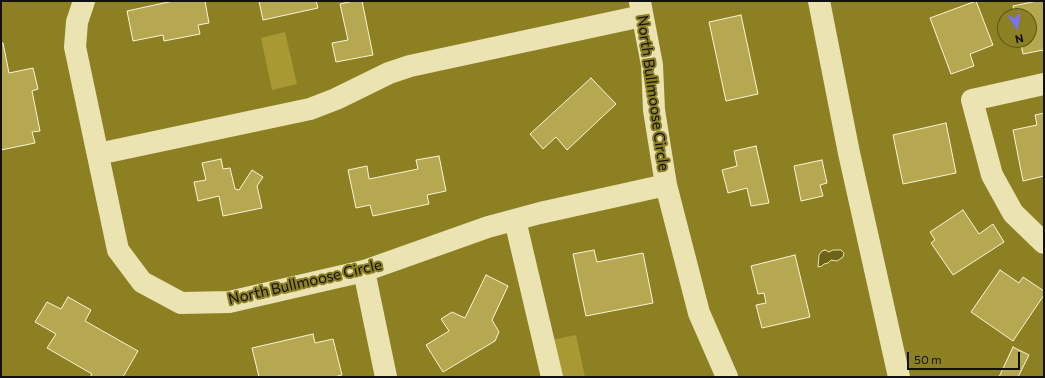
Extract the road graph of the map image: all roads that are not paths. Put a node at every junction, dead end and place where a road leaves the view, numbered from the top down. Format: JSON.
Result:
{"nodes":[{"id":1,"x":84,"y":1,"type":"edge"},
{"id":2,"x":819,"y":1,"type":"edge"},
{"id":3,"x":641,"y":8,"type":"edge"},
{"id":4,"x":1044,"y":84,"type":"edge"},
{"id":5,"x":98,"y":154,"type":"junction"},
{"id":6,"x":666,"y":185,"type":"junction"},
{"id":7,"x":515,"y":220,"type":"junction"},
{"id":8,"x":1044,"y":243,"type":"edge"},
{"id":9,"x":364,"y":271,"type":"junction"},
{"id":10,"x":724,"y":376,"type":"edge"},
{"id":11,"x":386,"y":377,"type":"edge"},
{"id":12,"x":552,"y":377,"type":"edge"},
{"id":13,"x":899,"y":377,"type":"edge"}],
"edges":[{"from":1,"to":5,"type":"street","name":"North Bullmoose Circle"},
{"from":2,"to":13,"type":"street"},
{"from":3,"to":5,"type":"street"},
{"from":3,"to":6,"type":"street","name":"North Bullmoose Circle"},
{"from":4,"to":8,"type":"street"},
{"from":5,"to":9,"type":"street","name":"North Bullmoose Circle"},
{"from":6,"to":7,"type":"street","name":"North Bullmoose Circle"},
{"from":6,"to":10,"type":"street"},
{"from":7,"to":9,"type":"street","name":"North Bullmoose Circle"},
{"from":7,"to":12,"type":"street"},
{"from":9,"to":11,"type":"street"}]}
